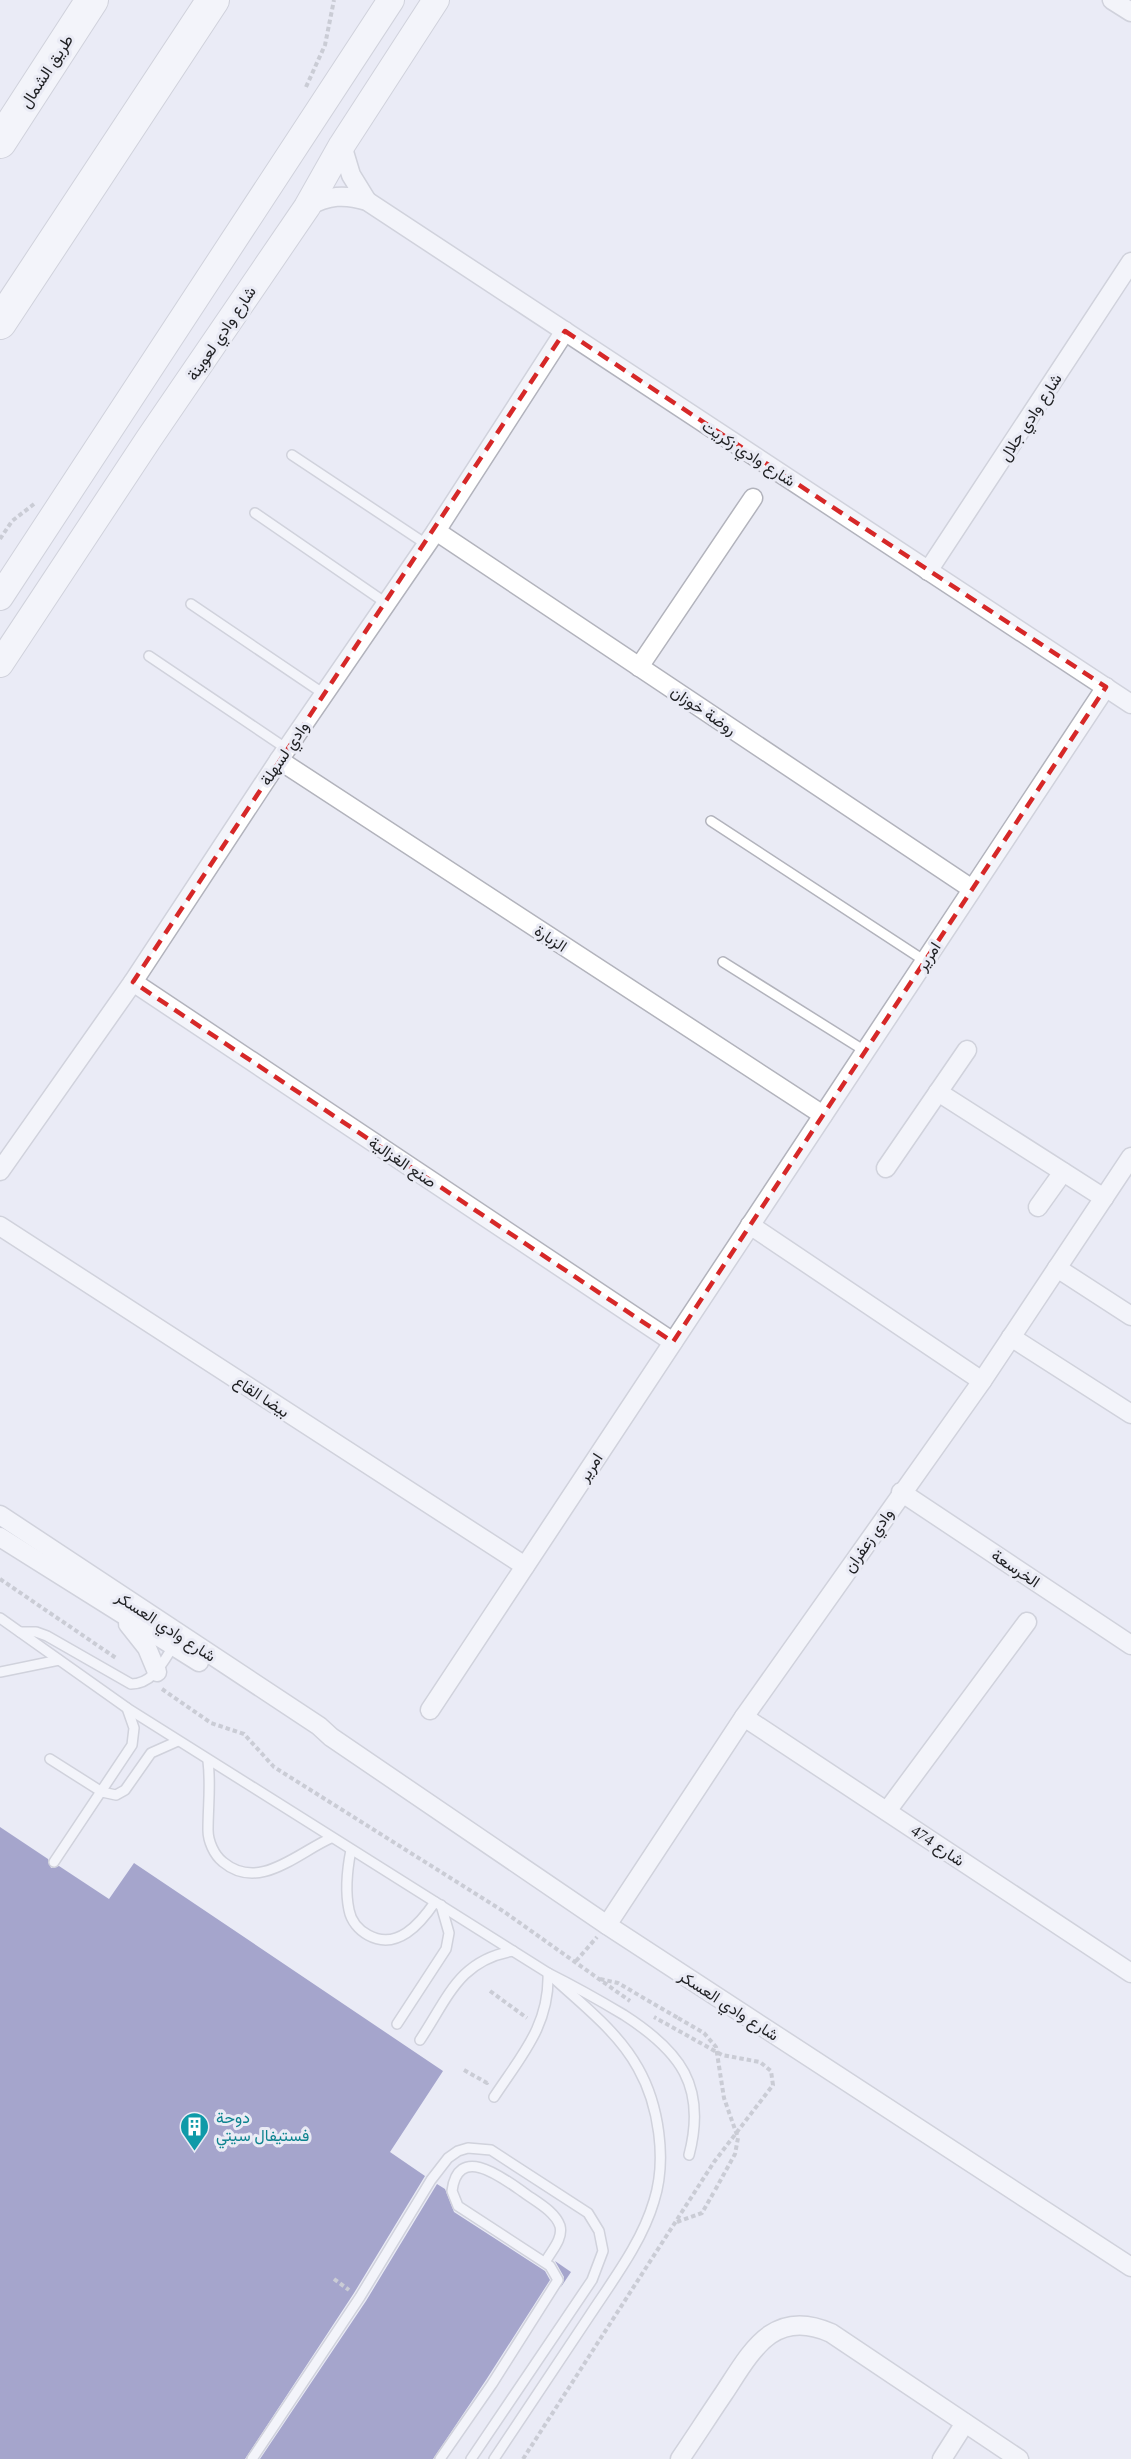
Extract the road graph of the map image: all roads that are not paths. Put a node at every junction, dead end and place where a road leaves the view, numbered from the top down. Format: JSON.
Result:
{"nodes":[{"id":1,"x":92,"y":0,"type":"edge"},
{"id":2,"x":213,"y":0,"type":"edge"},
{"id":3,"x":436,"y":0,"type":"edge"},
{"id":4,"x":1112,"y":0,"type":"edge"},
{"id":5,"x":391,"y":1,"type":"edge"},
{"id":6,"x":1131,"y":12,"type":"edge"},
{"id":7,"x":0,"y":142,"type":"edge"},
{"id":8,"x":342,"y":145,"type":"junction"},
{"id":9,"x":367,"y":201,"type":"junction"},
{"id":10,"x":307,"y":207,"type":"junction"},
{"id":11,"x":1131,"y":262,"type":"edge"},
{"id":12,"x":0,"y":323,"type":"edge"},
{"id":13,"x":565,"y":332,"type":"junction"},
{"id":14,"x":292,"y":455,"type":"dead end"},
{"id":15,"x":753,"y":498,"type":"dead end"},
{"id":16,"x":255,"y":513,"type":"dead end"},
{"id":17,"x":431,"y":537,"type":"junction"},
{"id":18,"x":928,"y":571,"type":"junction"},
{"id":19,"x":0,"y":597,"type":"edge"},
{"id":20,"x":386,"y":603,"type":"junction"},
{"id":21,"x":191,"y":604,"type":"dead end"},
{"id":22,"x":149,"y":656,"type":"dead end"},
{"id":23,"x":0,"y":664,"type":"edge"},
{"id":24,"x":639,"y":667,"type":"junction"},
{"id":25,"x":1106,"y":687,"type":"junction"},
{"id":26,"x":324,"y":694,"type":"junction"},
{"id":27,"x":1131,"y":704,"type":"edge"},
{"id":28,"x":283,"y":754,"type":"junction"},
{"id":29,"x":711,"y":821,"type":"dead end"},
{"id":30,"x":972,"y":889,"type":"junction"},
{"id":31,"x":924,"y":961,"type":"junction"},
{"id":32,"x":723,"y":962,"type":"dead end"},
{"id":33,"x":133,"y":982,"type":"junction"},
{"id":34,"x":967,"y":1050,"type":"dead end"},
{"id":35,"x":865,"y":1051,"type":"junction"},
{"id":36,"x":938,"y":1092,"type":"junction"},
{"id":37,"x":823,"y":1115,"type":"junction"},
{"id":38,"x":1131,"y":1156,"type":"edge"},
{"id":39,"x":886,"y":1168,"type":"dead end"},
{"id":40,"x":0,"y":1171,"type":"edge"},
{"id":41,"x":1063,"y":1172,"type":"junction"},
{"id":42,"x":1104,"y":1198,"type":"junction"},
{"id":43,"x":1038,"y":1208,"type":"dead end"},
{"id":44,"x":750,"y":1225,"type":"junction"},
{"id":45,"x":0,"y":1226,"type":"edge"},
{"id":46,"x":1057,"y":1268,"type":"junction"},
{"id":47,"x":1131,"y":1316,"type":"edge"},
{"id":48,"x":1011,"y":1337,"type":"junction"},
{"id":49,"x":672,"y":1342,"type":"junction"},
{"id":50,"x":982,"y":1381,"type":"junction"},
{"id":51,"x":1131,"y":1414,"type":"edge"},
{"id":52,"x":902,"y":1492,"type":"junction"},
{"id":53,"x":0,"y":1515,"type":"edge"},
{"id":54,"x":0,"y":1537,"type":"edge"},
{"id":55,"x":525,"y":1566,"type":"junction"},
{"id":56,"x":114,"y":1610,"type":"junction"},
{"id":57,"x":0,"y":1618,"type":"edge"},
{"id":58,"x":1028,"y":1622,"type":"dead end"},
{"id":59,"x":20,"y":1632,"type":"junction"},
{"id":60,"x":176,"y":1641,"type":"junction"},
{"id":61,"x":1131,"y":1645,"type":"edge"},
{"id":62,"x":59,"y":1660,"type":"junction"},
{"id":63,"x":0,"y":1672,"type":"edge"},
{"id":64,"x":157,"y":1672,"type":"junction"},
{"id":65,"x":127,"y":1708,"type":"junction"},
{"id":66,"x":430,"y":1710,"type":"dead end"},
{"id":67,"x":744,"y":1716,"type":"junction"},
{"id":68,"x":178,"y":1741,"type":"junction"},
{"id":69,"x":50,"y":1760,"type":"dead end"},
{"id":70,"x":208,"y":1761,"type":"junction"},
{"id":71,"x":102,"y":1792,"type":"junction"},
{"id":72,"x":887,"y":1811,"type":"junction"},
{"id":73,"x":331,"y":1838,"type":"junction"},
{"id":74,"x":351,"y":1850,"type":"junction"},
{"id":75,"x":54,"y":1862,"type":"dead end"},
{"id":76,"x":438,"y":1904,"type":"junction"},
{"id":77,"x":607,"y":1925,"type":"junction"},
{"id":78,"x":513,"y":1951,"type":"junction"},
{"id":79,"x":548,"y":1973,"type":"junction"},
{"id":80,"x":1131,"y":1973,"type":"edge"},
{"id":81,"x":397,"y":2024,"type":"dead end"},
{"id":82,"x":420,"y":2040,"type":"dead end"},
{"id":83,"x":494,"y":2097,"type":"dead end"},
{"id":84,"x":689,"y":2155,"type":"dead end"},
{"id":85,"x":547,"y":2259,"type":"dead end"},
{"id":86,"x":1131,"y":2267,"type":"edge"},
{"id":87,"x":965,"y":2423,"type":"junction"},
{"id":88,"x":252,"y":2459,"type":"edge"},
{"id":89,"x":440,"y":2459,"type":"edge"},
{"id":90,"x":471,"y":2459,"type":"edge"},
{"id":91,"x":494,"y":2459,"type":"edge"},
{"id":92,"x":680,"y":2459,"type":"edge"},
{"id":93,"x":942,"y":2459,"type":"edge"},
{"id":94,"x":1019,"y":2459,"type":"edge"}],
"edges":[{"from":1,"to":7,"type":"highway","name":"طريق الشمال"},
{"from":2,"to":12,"type":"highway"},
{"from":3,"to":8,"type":"main road","name":"شارع وادي لعوينة"},
{"from":4,"to":6,"type":"street"},
{"from":5,"to":19,"type":"main road"},
{"from":8,"to":9,"type":"street","name":"شارع وادي زكريت"},
{"from":8,"to":10,"type":"main road","name":"شارع وادي لعوينة"},
{"from":9,"to":10,"type":"street","name":"شارع وادي زكريت"},
{"from":9,"to":13,"type":"street","name":"شارع وادي زكريت"},
{"from":10,"to":23,"type":"main road","name":"شارع وادي لعوينة"},
{"from":11,"to":18,"type":"street","name":"شارع وادي جلال"},
{"from":13,"to":17,"type":"street","name":"وادي لسهلة"},
{"from":13,"to":18,"type":"street","name":"شارع وادي زكريت"},
{"from":14,"to":17,"type":"lane"},
{"from":15,"to":24,"type":"street"},
{"from":16,"to":20,"type":"lane"},
{"from":17,"to":20,"type":"street","name":"وادي لسهلة"},
{"from":17,"to":24,"type":"street","name":"روضة خوزان"},
{"from":18,"to":25,"type":"street","name":"شارع وادي زكريت"},
{"from":20,"to":26,"type":"street","name":"وادي لسهلة"},
{"from":21,"to":26,"type":"lane"},
{"from":22,"to":28,"type":"lane"},
{"from":24,"to":30,"type":"street","name":"روضة خوزان"},
{"from":25,"to":27,"type":"street","name":"شارع وادي زكريت"},
{"from":25,"to":30,"type":"street","name":"امرير"},
{"from":26,"to":28,"type":"street","name":"وادي لسهلة"},
{"from":28,"to":33,"type":"street","name":"وادي لسهلة"},
{"from":28,"to":37,"type":"street","name":"الزبارة"},
{"from":29,"to":31,"type":"lane"},
{"from":30,"to":31,"type":"street","name":"امرير"},
{"from":31,"to":35,"type":"street","name":"امرير"},
{"from":32,"to":35,"type":"lane"},
{"from":33,"to":40,"type":"street","name":"وادي لسهلة"},
{"from":33,"to":49,"type":"street","name":"صنع الغزالية"},
{"from":34,"to":36,"type":"street"},
{"from":35,"to":37,"type":"street","name":"امرير"},
{"from":36,"to":39,"type":"street"},
{"from":36,"to":41,"type":"street"},
{"from":37,"to":44,"type":"street","name":"امرير"},
{"from":38,"to":42,"type":"street","name":"وادي زعفران"},
{"from":41,"to":42,"type":"street"},
{"from":41,"to":43,"type":"street"},
{"from":42,"to":46,"type":"street","name":"وادي زعفران"},
{"from":44,"to":49,"type":"street","name":"امرير"},
{"from":44,"to":50,"type":"street"},
{"from":45,"to":55,"type":"street","name":"بيضا القاع"},
{"from":46,"to":47,"type":"street"},
{"from":46,"to":48,"type":"street","name":"وادي زعفران"},
{"from":48,"to":50,"type":"street","name":"وادي زعفران"},
{"from":48,"to":51,"type":"street"},
{"from":49,"to":55,"type":"street","name":"امرير"},
{"from":50,"to":52,"type":"street","name":"وادي زعفران"},
{"from":52,"to":61,"type":"street","name":"الخرسعة"},
{"from":52,"to":67,"type":"street","name":"وادي زعفران"},
{"from":53,"to":60,"type":"street","name":"شارع وادي العسكر"},
{"from":54,"to":56,"type":"street","name":"شارع وادي العسكر"},
{"from":55,"to":66,"type":"street","name":"امرير"},
{"from":56,"to":60,"type":"street","name":"شارع وادي العسكر"},
{"from":56,"to":64,"type":"street"},
{"from":57,"to":59,"type":"lane"},
{"from":58,"to":72,"type":"street"},
{"from":59,"to":62,"type":"lane"},
{"from":59,"to":64,"type":"lane"},
{"from":60,"to":64,"type":"lane"},
{"from":60,"to":77,"type":"street","name":"شارع وادي العسكر"},
{"from":62,"to":63,"type":"lane"},
{"from":62,"to":65,"type":"lane"},
{"from":65,"to":68,"type":"lane"},
{"from":65,"to":71,"type":"lane"},
{"from":67,"to":72,"type":"street","name":"شارع 474"},
{"from":67,"to":77,"type":"street","name":"وادي زعفران"},
{"from":68,"to":70,"type":"lane"},
{"from":68,"to":71,"type":"lane"},
{"from":69,"to":71,"type":"lane"},
{"from":70,"to":73,"type":"lane"},
{"from":70,"to":73,"type":"lane"},
{"from":71,"to":75,"type":"lane"},
{"from":72,"to":80,"type":"street","name":"شارع 474"},
{"from":73,"to":74,"type":"lane"},
{"from":74,"to":76,"type":"lane"},
{"from":74,"to":76,"type":"lane"},
{"from":76,"to":78,"type":"lane"},
{"from":76,"to":81,"type":"lane"},
{"from":77,"to":86,"type":"street","name":"شارع وادي العسكر"},
{"from":78,"to":79,"type":"lane"},
{"from":78,"to":82,"type":"lane"},
{"from":79,"to":83,"type":"lane"},
{"from":79,"to":84,"type":"lane"},
{"from":79,"to":91,"type":"lane"},
{"from":85,"to":89,"type":"lane"},
{"from":87,"to":92,"type":"street"},
{"from":87,"to":93,"type":"street"},
{"from":87,"to":94,"type":"street"},
{"from":88,"to":90,"type":"lane"}]}
